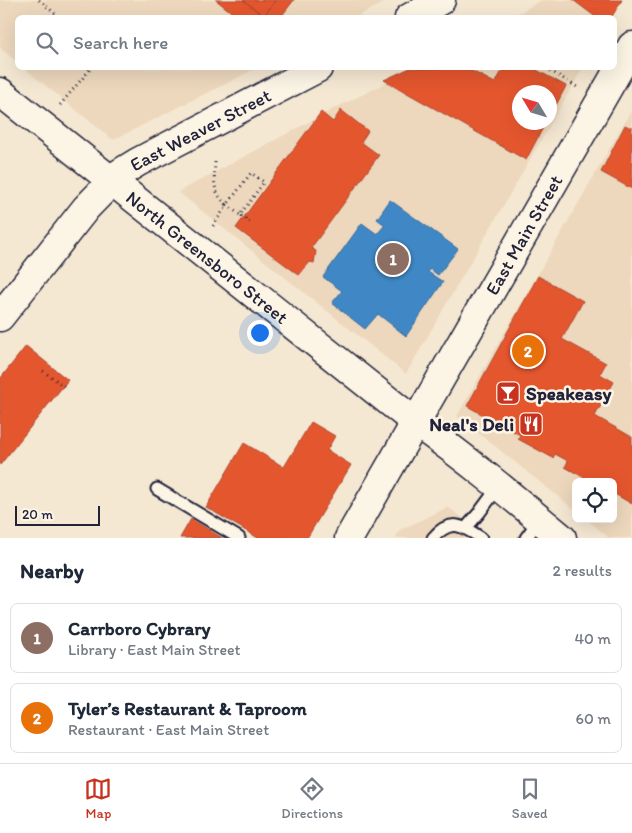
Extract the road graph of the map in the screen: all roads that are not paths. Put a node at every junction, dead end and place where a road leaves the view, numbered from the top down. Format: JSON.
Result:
{"nodes":[{"id":1,"x":442,"y":0,"type":"edge"},
{"id":2,"x":414,"y":15,"type":"edge"},
{"id":3,"x":632,"y":46,"type":"edge"},
{"id":4,"x":314,"y":70,"type":"edge"},
{"id":5,"x":0,"y":92,"type":"edge"},
{"id":6,"x":111,"y":181,"type":"junction"},
{"id":7,"x":0,"y":317,"type":"edge"},
{"id":8,"x":415,"y":422,"type":"junction"},
{"id":9,"x":499,"y":486,"type":"junction"},
{"id":10,"x":157,"y":489,"type":"dead end"},
{"id":11,"x":466,"y":528,"type":"junction"},
{"id":12,"x":533,"y":529,"type":"edge"},
{"id":13,"x":239,"y":538,"type":"edge"},
{"id":14,"x":349,"y":538,"type":"edge"},
{"id":15,"x":433,"y":538,"type":"edge"},
{"id":16,"x":481,"y":538,"type":"edge"},
{"id":17,"x":562,"y":538,"type":"edge"}],
"edges":[{"from":1,"to":2,"type":"main road"},
{"from":3,"to":8,"type":"main road","name":"East Main Street"},
{"from":4,"to":6,"type":"main road","name":"East Weaver Street"},
{"from":5,"to":6,"type":"main road","name":"North Greensboro Street"},
{"from":6,"to":7,"type":"main road","name":"East Weaver Street"},
{"from":6,"to":8,"type":"main road","name":"North Greensboro Street"},
{"from":8,"to":9,"type":"main road","name":"North Greensboro Street"},
{"from":8,"to":14,"type":"main road","name":"East Main Street"},
{"from":9,"to":11,"type":"lane"},
{"from":9,"to":12,"type":"main road","name":"North Greensboro Street"},
{"from":10,"to":13,"type":"lane"},
{"from":11,"to":15,"type":"lane"},
{"from":11,"to":16,"type":"lane"},
{"from":12,"to":17,"type":"main road","name":"North Greensboro Street"}]}
